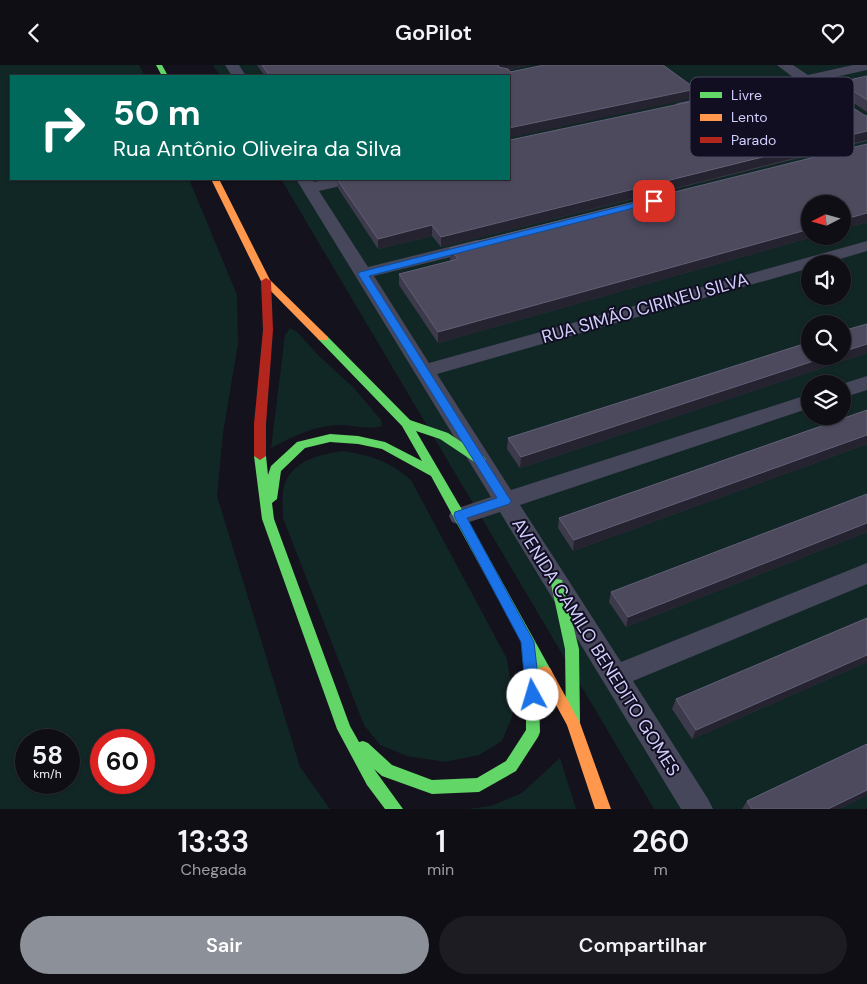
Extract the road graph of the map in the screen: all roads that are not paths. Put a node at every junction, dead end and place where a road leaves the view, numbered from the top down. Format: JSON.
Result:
{"nodes":[{"id":1,"x":784,"y":65,"type":"edge"},
{"id":2,"x":867,"y":66,"type":"edge"},
{"id":3,"x":803,"y":77,"type":"edge"},
{"id":4,"x":815,"y":77,"type":"edge"},
{"id":5,"x":690,"y":105,"type":"edge"},
{"id":6,"x":672,"y":109,"type":"edge"},
{"id":7,"x":216,"y":180,"type":"edge"},
{"id":8,"x":340,"y":180,"type":"edge"},
{"id":9,"x":306,"y":183,"type":"edge"},
{"id":10,"x":489,"y":242,"type":"edge"},
{"id":11,"x":867,"y":246,"type":"edge"},
{"id":12,"x":363,"y":274,"type":"junction"},
{"id":13,"x":266,"y":281,"type":"junction"},
{"id":14,"x":423,"y":371,"type":"junction"},
{"id":15,"x":867,"y":383,"type":"edge"},
{"id":16,"x":851,"y":388,"type":"edge"},
{"id":17,"x":801,"y":404,"type":"edge"},
{"id":18,"x":406,"y":423,"type":"junction"},
{"id":19,"x":480,"y":460,"type":"junction"},
{"id":20,"x":435,"y":474,"type":"junction"},
{"id":21,"x":504,"y":501,"type":"junction"},
{"id":22,"x":460,"y":516,"type":"junction"},
{"id":23,"x":268,"y":519,"type":"junction"},
{"id":24,"x":867,"y":573,"type":"edge"},
{"id":25,"x":557,"y":584,"type":"junction"},
{"id":26,"x":528,"y":642,"type":"junction"},
{"id":27,"x":615,"y":676,"type":"junction"},
{"id":28,"x":573,"y":723,"type":"junction"},
{"id":29,"x":344,"y":729,"type":"junction"},
{"id":30,"x":394,"y":809,"type":"edge"},
{"id":31,"x":603,"y":809,"type":"edge"},
{"id":32,"x":698,"y":809,"type":"edge"}],
"edges":[{"from":1,"to":3,"type":"street"},
{"from":2,"to":4,"type":"street"},
{"from":5,"to":6,"type":"street"},
{"from":7,"to":13,"type":"main road"},
{"from":8,"to":9,"type":"street"},
{"from":9,"to":12,"type":"street","name":"AVENIDA CAMILO BENEDITO GOMES"},
{"from":10,"to":12,"type":"street"},
{"from":11,"to":14,"type":"street","name":"RUA SIMÃO CIRINEU SILVA"},
{"from":12,"to":14,"type":"street","name":"AVENIDA CAMILO BENEDITO GOMES"},
{"from":13,"to":18,"type":"main road"},
{"from":13,"to":23,"type":"main road"},
{"from":14,"to":19,"type":"street","name":"AVENIDA CAMILO BENEDITO GOMES"},
{"from":15,"to":16,"type":"street"},
{"from":17,"to":21,"type":"street"},
{"from":18,"to":19,"type":"main road"},
{"from":18,"to":20,"type":"main road"},
{"from":19,"to":21,"type":"street","name":"AVENIDA CAMILO BENEDITO GOMES"},
{"from":20,"to":22,"type":"main road"},
{"from":20,"to":23,"type":"main road"},
{"from":21,"to":22,"type":"street"},
{"from":21,"to":25,"type":"street","name":"AVENIDA CAMILO BENEDITO GOMES"},
{"from":22,"to":26,"type":"main road"},
{"from":23,"to":29,"type":"main road"},
{"from":24,"to":27,"type":"street"},
{"from":25,"to":27,"type":"street","name":"AVENIDA CAMILO BENEDITO GOMES"},
{"from":25,"to":28,"type":"main road"},
{"from":26,"to":28,"type":"main road"},
{"from":26,"to":29,"type":"main road"},
{"from":27,"to":32,"type":"street","name":"AVENIDA CAMILO BENEDITO GOMES"},
{"from":28,"to":31,"type":"main road"},
{"from":29,"to":30,"type":"main road"}]}
